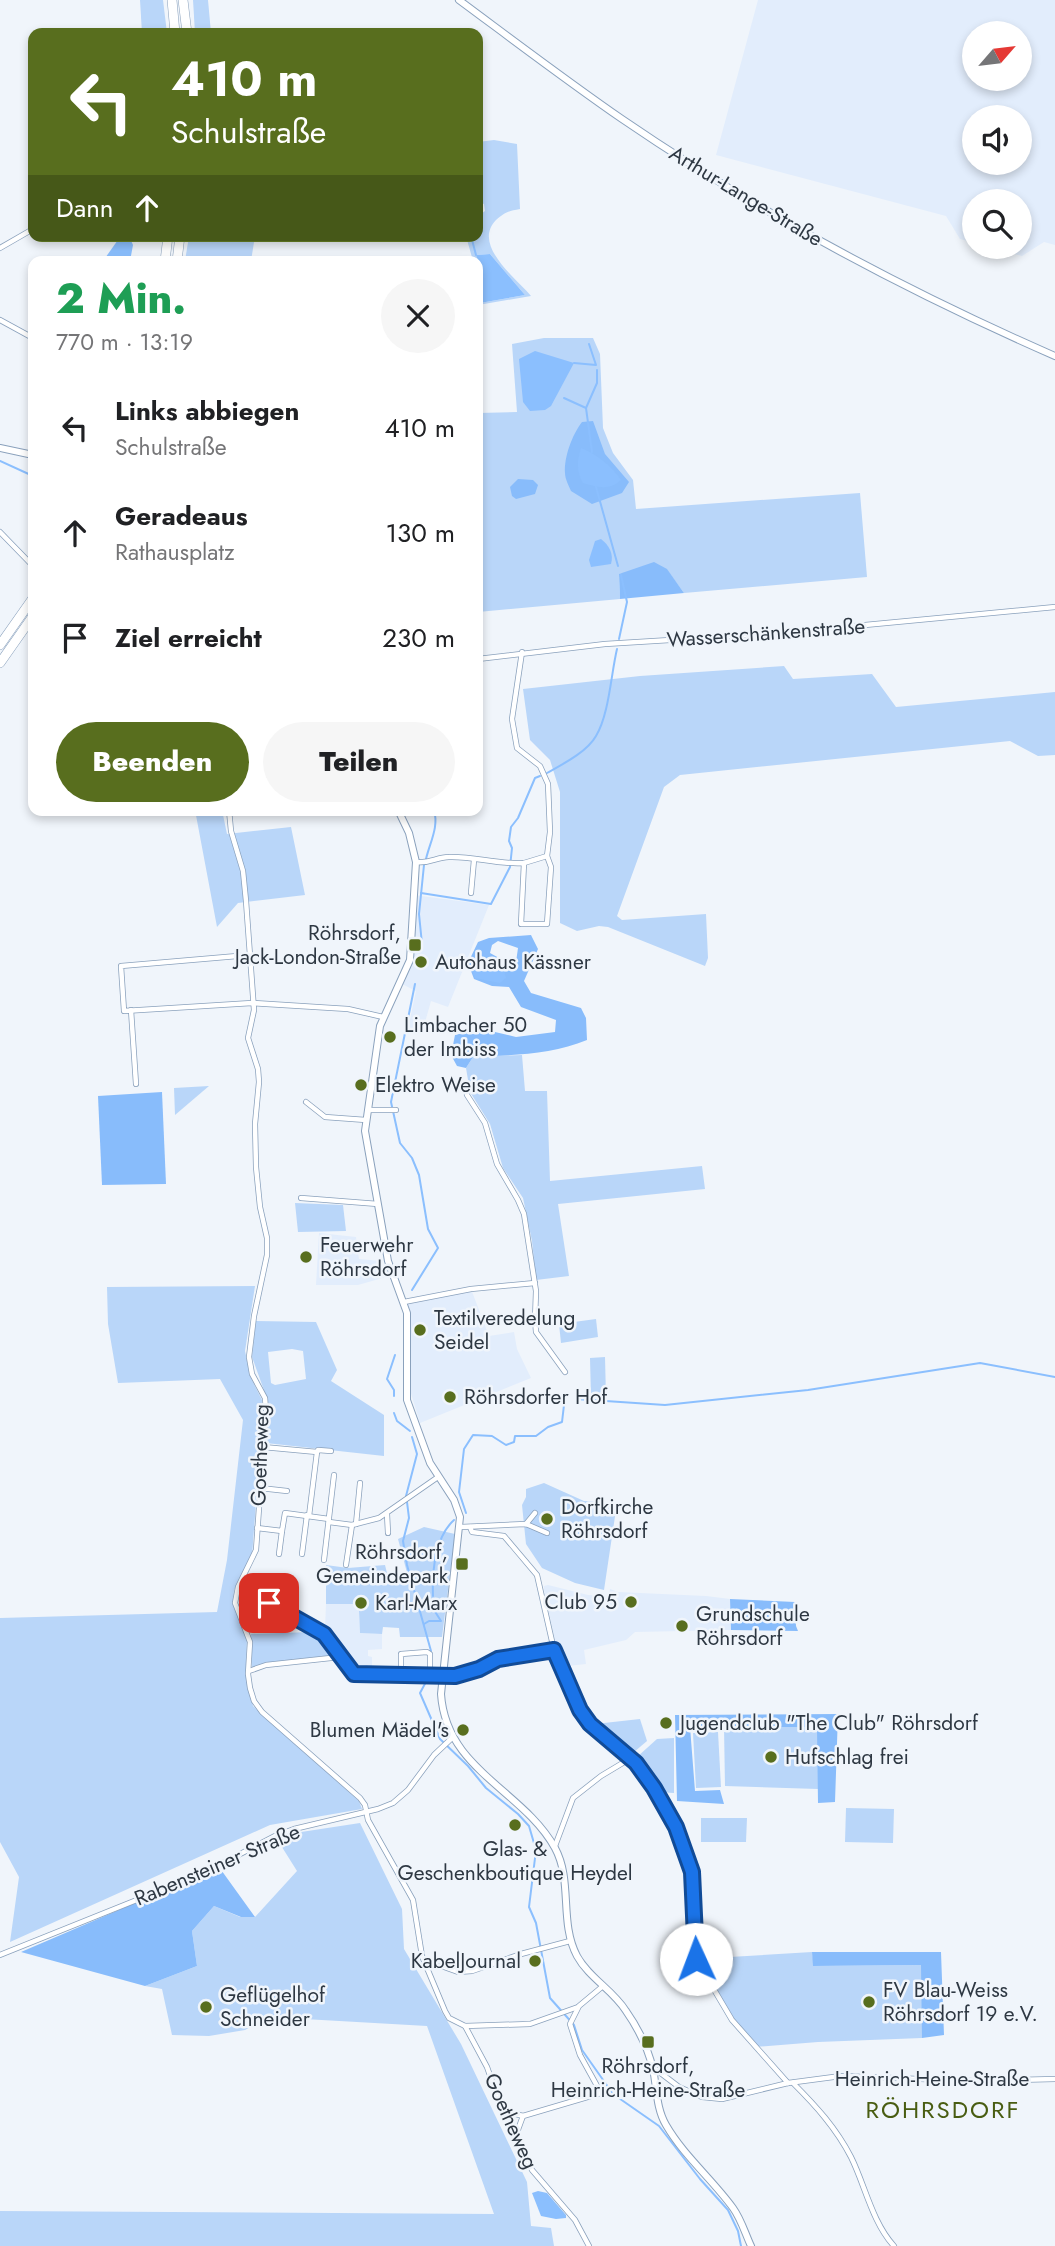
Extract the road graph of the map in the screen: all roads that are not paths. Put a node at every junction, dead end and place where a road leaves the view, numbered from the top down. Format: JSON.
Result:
{"nodes":[{"id":1,"x":172,"y":0,"type":"edge"},
{"id":2,"x":183,"y":0,"type":"edge"},
{"id":3,"x":459,"y":0,"type":"edge"},
{"id":4,"x":175,"y":28,"type":"edge"},
{"id":5,"x":186,"y":28,"type":"edge"},
{"id":6,"x":28,"y":232,"type":"edge"},
{"id":7,"x":0,"y":248,"type":"edge"},
{"id":8,"x":0,"y":320,"type":"edge"},
{"id":9,"x":28,"y":335,"type":"edge"},
{"id":10,"x":1055,"y":356,"type":"edge"},
{"id":11,"x":0,"y":448,"type":"edge"},
{"id":12,"x":28,"y":454,"type":"edge"},
{"id":13,"x":0,"y":532,"type":"edge"},
{"id":14,"x":28,"y":561,"type":"edge"},
{"id":15,"x":28,"y":605,"type":"edge"},
{"id":16,"x":1055,"y":607,"type":"edge"},
{"id":17,"x":28,"y":623,"type":"edge"},
{"id":18,"x":0,"y":645,"type":"edge"},
{"id":19,"x":522,"y":652,"type":"junction"},
{"id":20,"x":483,"y":658,"type":"edge"},
{"id":21,"x":0,"y":663,"type":"edge"},
{"id":22,"x":230,"y":816,"type":"edge"},
{"id":23,"x":401,"y":816,"type":"edge"},
{"id":24,"x":547,"y":856,"type":"junction"},
{"id":25,"x":474,"y":860,"type":"junction"},
{"id":26,"x":422,"y":863,"type":"junction"},
{"id":27,"x":524,"y":863,"type":"junction"},
{"id":28,"x":471,"y":893,"type":"dead end"},
{"id":29,"x":249,"y":955,"type":"junction"},
{"id":30,"x":252,"y":1003,"type":"junction"},
{"id":31,"x":131,"y":1010,"type":"junction"},
{"id":32,"x":383,"y":1017,"type":"junction"},
{"id":33,"x":136,"y":1084,"type":"dead end"},
{"id":34,"x":467,"y":1095,"type":"dead end"},
{"id":35,"x":306,"y":1102,"type":"dead end"},
{"id":36,"x":368,"y":1110,"type":"junction"},
{"id":37,"x":396,"y":1110,"type":"dead end"},
{"id":38,"x":366,"y":1120,"type":"junction"},
{"id":39,"x":301,"y":1198,"type":"dead end"},
{"id":40,"x":378,"y":1204,"type":"junction"},
{"id":41,"x":535,"y":1283,"type":"junction"},
{"id":42,"x":404,"y":1302,"type":"junction"},
{"id":43,"x":565,"y":1372,"type":"dead end"},
{"id":44,"x":263,"y":1447,"type":"junction"},
{"id":45,"x":331,"y":1451,"type":"dead end"},
{"id":46,"x":317,"y":1452,"type":"junction"},
{"id":47,"x":334,"y":1475,"type":"dead end"},
{"id":48,"x":438,"y":1477,"type":"junction"},
{"id":49,"x":360,"y":1483,"type":"dead end"},
{"id":50,"x":260,"y":1488,"type":"junction"},
{"id":51,"x":288,"y":1491,"type":"dead end"},
{"id":52,"x":535,"y":1513,"type":"dead end"},
{"id":53,"x":387,"y":1514,"type":"junction"},
{"id":54,"x":308,"y":1516,"type":"junction"},
{"id":55,"x":329,"y":1520,"type":"junction"},
{"id":56,"x":526,"y":1524,"type":"junction"},
{"id":57,"x":354,"y":1525,"type":"junction"},
{"id":58,"x":461,"y":1527,"type":"junction"},
{"id":59,"x":470,"y":1527,"type":"junction"},
{"id":60,"x":257,"y":1528,"type":"junction"},
{"id":61,"x":282,"y":1531,"type":"junction"},
{"id":62,"x":388,"y":1533,"type":"dead end"},
{"id":63,"x":547,"y":1533,"type":"dead end"},
{"id":64,"x":279,"y":1554,"type":"dead end"},
{"id":65,"x":302,"y":1554,"type":"dead end"},
{"id":66,"x":324,"y":1560,"type":"dead end"},
{"id":67,"x":346,"y":1565,"type":"dead end"},
{"id":68,"x":270,"y":1597,"type":"dead end"},
{"id":69,"x":554,"y":1650,"type":"junction"},
{"id":70,"x":341,"y":1657,"type":"junction"},
{"id":71,"x":248,"y":1671,"type":"junction"},
{"id":72,"x":401,"y":1675,"type":"junction"},
{"id":73,"x":430,"y":1675,"type":"junction"},
{"id":74,"x":443,"y":1675,"type":"junction"},
{"id":75,"x":451,"y":1739,"type":"junction"},
{"id":76,"x":631,"y":1758,"type":"junction"},
{"id":77,"x":366,"y":1812,"type":"junction"},
{"id":78,"x":555,"y":1847,"type":"junction"},
{"id":79,"x":570,"y":1941,"type":"junction"},
{"id":80,"x":0,"y":1955,"type":"edge"},
{"id":81,"x":426,"y":1966,"type":"junction"},
{"id":82,"x":603,"y":1986,"type":"junction"},
{"id":83,"x":579,"y":2006,"type":"junction"},
{"id":84,"x":465,"y":2026,"type":"junction"},
{"id":85,"x":652,"y":2067,"type":"junction"},
{"id":86,"x":1055,"y":2079,"type":"edge"},
{"id":87,"x":790,"y":2083,"type":"junction"},
{"id":88,"x":505,"y":2110,"type":"junction"},
{"id":89,"x":523,"y":2116,"type":"junction"},
{"id":90,"x":516,"y":2135,"type":"junction"},
{"id":91,"x":589,"y":2246,"type":"edge"},
{"id":92,"x":751,"y":2246,"type":"edge"},
{"id":93,"x":894,"y":2246,"type":"edge"}],
"edges":[{"from":1,"to":4,"type":"highway"},
{"from":2,"to":5,"type":"highway"},
{"from":3,"to":10,"type":"street","name":"Arthur-Lange-Straße"},
{"from":6,"to":7,"type":"street"},
{"from":8,"to":9,"type":"street"},
{"from":11,"to":12,"type":"street"},
{"from":13,"to":14,"type":"street"},
{"from":15,"to":18,"type":"highway"},
{"from":16,"to":19,"type":"street","name":"Wasserschänkenstraße"},
{"from":17,"to":21,"type":"highway"},
{"from":19,"to":20,"type":"street","name":"Wasserschänkenstraße"},
{"from":19,"to":24,"type":"street"},
{"from":22,"to":29,"type":"street","name":"Goetheweg"},
{"from":23,"to":26,"type":"street"},
{"from":24,"to":27,"type":"street"},
{"from":24,"to":27,"type":"street"},
{"from":25,"to":26,"type":"street"},
{"from":25,"to":27,"type":"street"},
{"from":25,"to":28,"type":"street"},
{"from":26,"to":32,"type":"street"},
{"from":29,"to":30,"type":"street","name":"Goetheweg"},
{"from":29,"to":31,"type":"street"},
{"from":30,"to":31,"type":"street"},
{"from":30,"to":32,"type":"street"},
{"from":30,"to":44,"type":"street","name":"Goetheweg"},
{"from":31,"to":33,"type":"street"},
{"from":32,"to":36,"type":"street"},
{"from":34,"to":41,"type":"street"},
{"from":35,"to":38,"type":"street"},
{"from":36,"to":37,"type":"street"},
{"from":36,"to":38,"type":"street"},
{"from":38,"to":40,"type":"street"},
{"from":39,"to":40,"type":"street"},
{"from":40,"to":42,"type":"street"},
{"from":41,"to":42,"type":"street"},
{"from":41,"to":43,"type":"street"},
{"from":42,"to":48,"type":"street"},
{"from":44,"to":46,"type":"street"},
{"from":44,"to":50,"type":"street","name":"Goetheweg"},
{"from":45,"to":46,"type":"street"},
{"from":46,"to":54,"type":"street"},
{"from":47,"to":55,"type":"street"},
{"from":48,"to":53,"type":"street"},
{"from":48,"to":58,"type":"street"},
{"from":49,"to":57,"type":"street"},
{"from":50,"to":51,"type":"street"},
{"from":50,"to":60,"type":"street","name":"Goetheweg"},
{"from":52,"to":56,"type":"street"},
{"from":53,"to":57,"type":"street"},
{"from":53,"to":62,"type":"street"},
{"from":54,"to":55,"type":"street"},
{"from":54,"to":61,"type":"street"},
{"from":54,"to":65,"type":"street"},
{"from":55,"to":57,"type":"street"},
{"from":55,"to":66,"type":"street"},
{"from":56,"to":59,"type":"street"},
{"from":56,"to":63,"type":"street"},
{"from":57,"to":67,"type":"street"},
{"from":58,"to":59,"type":"street"},
{"from":58,"to":74,"type":"street"},
{"from":59,"to":69,"type":"street"},
{"from":60,"to":61,"type":"street"},
{"from":60,"to":71,"type":"street","name":"Goetheweg"},
{"from":61,"to":64,"type":"street"},
{"from":68,"to":70,"type":"street"},
{"from":69,"to":74,"type":"street"},
{"from":69,"to":76,"type":"street"},
{"from":70,"to":71,"type":"street"},
{"from":70,"to":72,"type":"street"},
{"from":71,"to":77,"type":"street","name":"Goetheweg"},
{"from":72,"to":73,"type":"street"},
{"from":72,"to":73,"type":"street"},
{"from":73,"to":74,"type":"street"},
{"from":74,"to":75,"type":"street"},
{"from":75,"to":77,"type":"street","name":"Rabensteiner Straße"},
{"from":75,"to":78,"type":"street"},
{"from":76,"to":78,"type":"street"},
{"from":76,"to":87,"type":"street"},
{"from":77,"to":80,"type":"street","name":"Rabensteiner Straße"},
{"from":77,"to":81,"type":"street","name":"Goetheweg"},
{"from":78,"to":79,"type":"street"},
{"from":79,"to":81,"type":"street"},
{"from":79,"to":82,"type":"street"},
{"from":81,"to":84,"type":"street","name":"Goetheweg"},
{"from":82,"to":83,"type":"street"},
{"from":82,"to":85,"type":"street"},
{"from":83,"to":84,"type":"street"},
{"from":83,"to":89,"type":"street"},
{"from":84,"to":88,"type":"street","name":"Goetheweg"},
{"from":85,"to":87,"type":"street","name":"Heinrich-Heine-Straße"},
{"from":85,"to":92,"type":"street"},
{"from":86,"to":87,"type":"street","name":"Heinrich-Heine-Straße"},
{"from":87,"to":93,"type":"street"},
{"from":88,"to":89,"type":"street"},
{"from":88,"to":90,"type":"street","name":"Goetheweg"},
{"from":89,"to":90,"type":"street"},
{"from":90,"to":91,"type":"street","name":"Goetheweg"}]}
